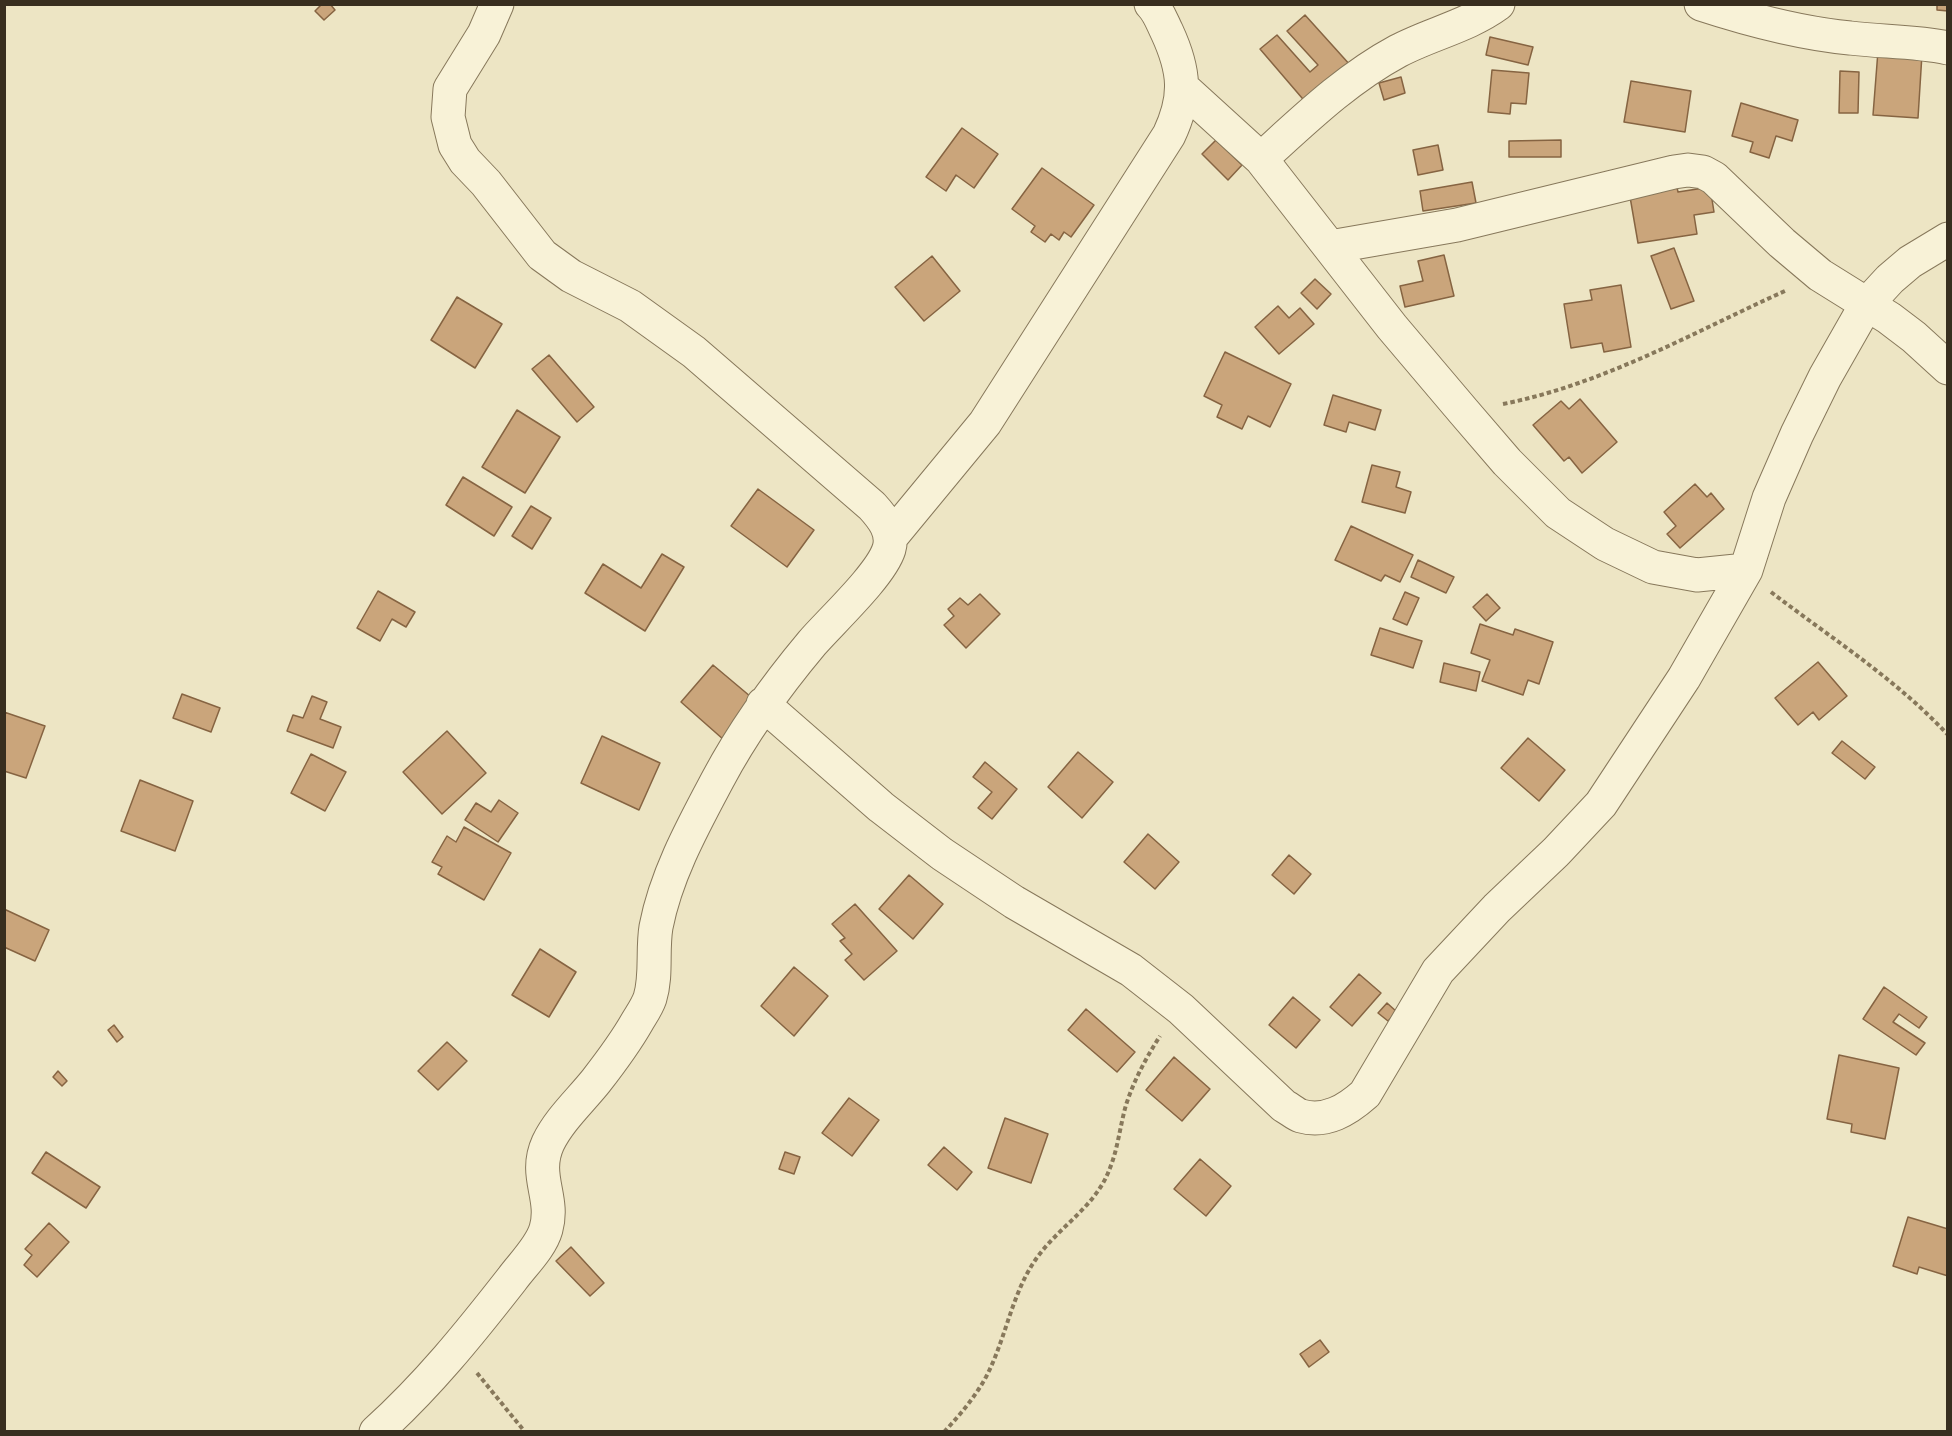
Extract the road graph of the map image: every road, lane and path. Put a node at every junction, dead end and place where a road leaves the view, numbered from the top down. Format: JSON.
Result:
{"nodes":[{"id":1,"x":497,"y":4,"type":"edge"},
{"id":2,"x":1498,"y":4,"type":"edge"},
{"id":3,"x":1701,"y":4,"type":"edge"},
{"id":4,"x":1157,"y":7,"type":"edge"},
{"id":5,"x":1947,"y":48,"type":"edge"},
{"id":6,"x":1182,"y":88,"type":"junction"},
{"id":7,"x":1261,"y":159,"type":"junction"},
{"id":8,"x":1947,"y":239,"type":"edge"},
{"id":9,"x":1330,"y":247,"type":"junction"},
{"id":10,"x":1820,"y":275,"type":"junction"},
{"id":11,"x":1866,"y":305,"type":"junction"},
{"id":12,"x":1947,"y":368,"type":"edge"},
{"id":13,"x":1464,"y":412,"type":"junction"},
{"id":14,"x":891,"y":537,"type":"junction"},
{"id":15,"x":1746,"y":570,"type":"junction"},
{"id":16,"x":763,"y":704,"type":"junction"},
{"id":17,"x":1947,"y":735,"type":"edge"},
{"id":18,"x":1181,"y":1010,"type":"junction"},
{"id":19,"x":459,"y":1348,"type":"junction"},
{"id":20,"x":376,"y":1431,"type":"edge"},
{"id":21,"x":525,"y":1431,"type":"edge"},
{"id":22,"x":944,"y":1431,"type":"edge"}],
"edges":[{"from":1,"to":14,"type":"street"},
{"from":2,"to":7,"type":"street"},
{"from":3,"to":5,"type":"street"},
{"from":4,"to":6,"type":"street"},
{"from":6,"to":7,"type":"street"},
{"from":6,"to":14,"type":"street"},
{"from":7,"to":9,"type":"street"},
{"from":8,"to":11,"type":"street"},
{"from":9,"to":10,"type":"street"},
{"from":9,"to":13,"type":"street"},
{"from":10,"to":11,"type":"street"},
{"from":10,"to":13,"type":"path"},
{"from":11,"to":12,"type":"street"},
{"from":11,"to":15,"type":"street"},
{"from":13,"to":15,"type":"street"},
{"from":14,"to":16,"type":"street"},
{"from":15,"to":17,"type":"path"},
{"from":15,"to":18,"type":"street"},
{"from":16,"to":18,"type":"street"},
{"from":16,"to":19,"type":"street"},
{"from":18,"to":22,"type":"path"},
{"from":19,"to":20,"type":"street"},
{"from":19,"to":21,"type":"path"}]}
